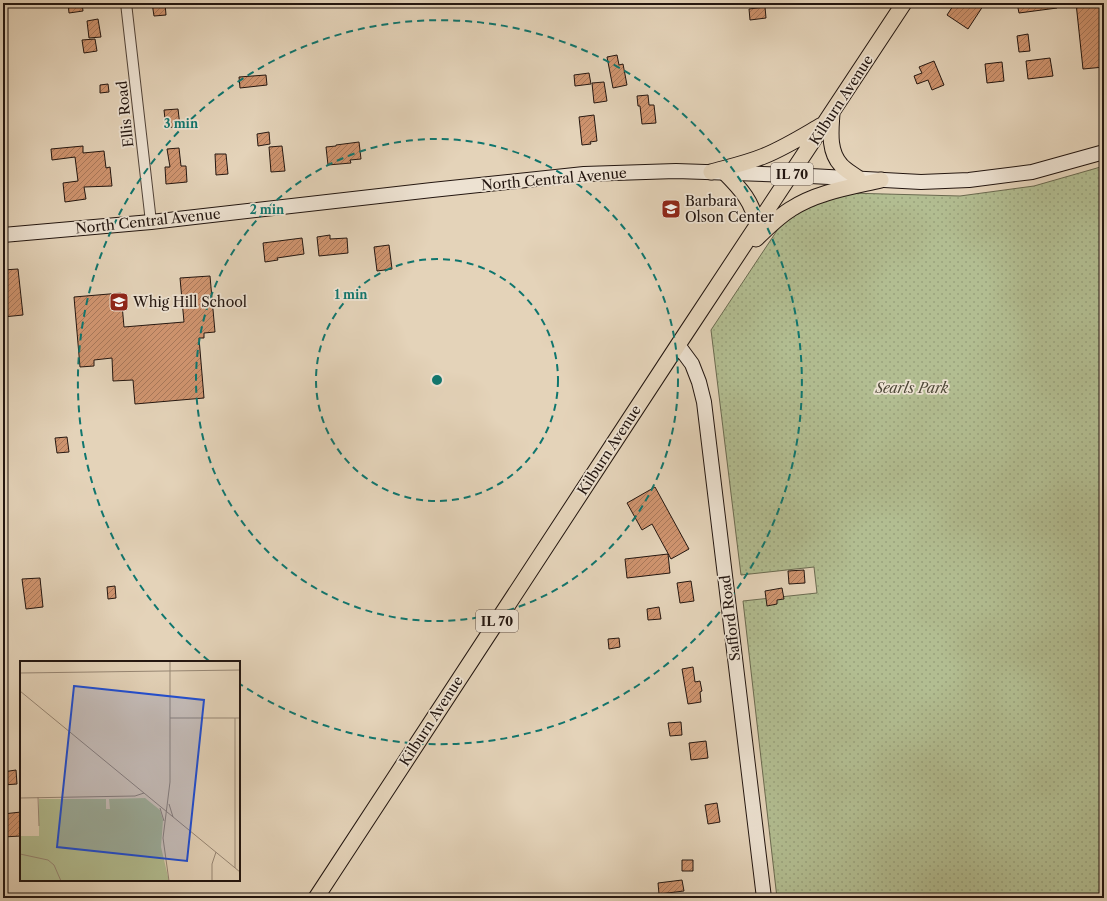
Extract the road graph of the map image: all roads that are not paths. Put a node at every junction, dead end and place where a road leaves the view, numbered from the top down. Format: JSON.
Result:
{"nodes":[{"id":1,"x":126,"y":3,"type":"edge"},
{"id":2,"x":904,"y":3,"type":"edge"},
{"id":3,"x":829,"y":118,"type":"junction"},
{"id":4,"x":1104,"y":152,"type":"edge"},
{"id":5,"x":717,"y":172,"type":"junction"},
{"id":6,"x":792,"y":175,"type":"junction"},
{"id":7,"x":858,"y":178,"type":"junction"},
{"id":8,"x":881,"y":180,"type":"junction"},
{"id":9,"x":151,"y":222,"type":"junction"},
{"id":10,"x":757,"y":226,"type":"junction"},
{"id":11,"x":3,"y":235,"type":"edge"},
{"id":12,"x":735,"y":259,"type":"junction"},
{"id":13,"x":678,"y":344,"type":"junction"},
{"id":14,"x":316,"y":898,"type":"edge"},
{"id":15,"x":764,"y":898,"type":"edge"}],
"edges":[{"from":1,"to":9,"type":"street","name":"Ellis Road"},
{"from":2,"to":3,"type":"main road","name":"Kilburn Avenue","number":"IL 70"},
{"from":3,"to":5,"type":"main road"},
{"from":3,"to":6,"type":"main road","name":"Kilburn Avenue","number":"IL 70"},
{"from":3,"to":7,"type":"main road"},
{"from":4,"to":8,"type":"main road","name":"North Central Avenue"},
{"from":5,"to":6,"type":"main road","name":"North Central Avenue"},
{"from":5,"to":9,"type":"main road","name":"North Central Avenue"},
{"from":5,"to":10,"type":"main road"},
{"from":6,"to":7,"type":"main road","name":"North Central Avenue"},
{"from":6,"to":10,"type":"main road","name":"Kilburn Avenue","number":"IL 70"},
{"from":7,"to":8,"type":"main road","name":"North Central Avenue"},
{"from":8,"to":12,"type":"main road"},
{"from":9,"to":11,"type":"main road","name":"North Central Avenue"},
{"from":10,"to":12,"type":"main road","name":"Kilburn Avenue","number":"IL 70"},
{"from":12,"to":13,"type":"main road","name":"Kilburn Avenue","number":"IL 70"},
{"from":13,"to":14,"type":"main road","name":"Kilburn Avenue","number":"IL 70"},
{"from":13,"to":15,"type":"main road","name":"Safford Road"}]}
